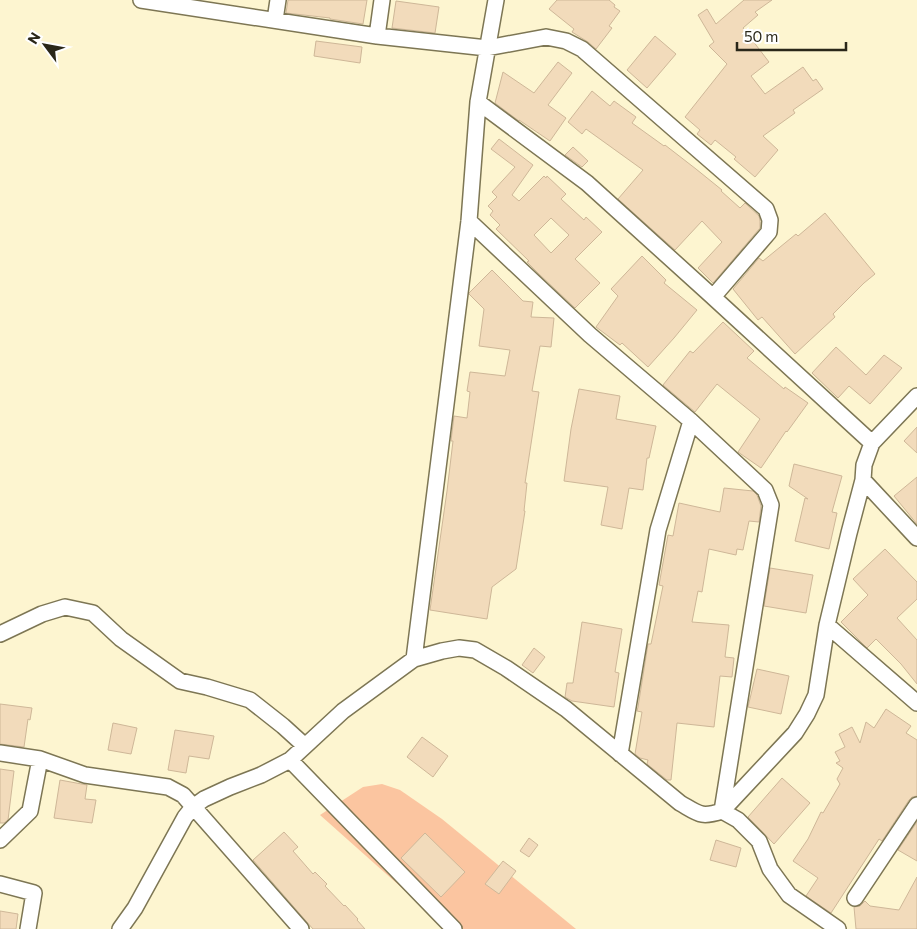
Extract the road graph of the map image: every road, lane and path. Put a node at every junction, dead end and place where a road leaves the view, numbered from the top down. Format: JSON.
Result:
{"nodes":[{"id":1,"x":141,"y":0,"type":"edge"},
{"id":2,"x":278,"y":0,"type":"edge"},
{"id":3,"x":382,"y":0,"type":"edge"},
{"id":4,"x":496,"y":0,"type":"edge"},
{"id":5,"x":168,"y":2,"type":"edge"},
{"id":6,"x":275,"y":20,"type":"junction"},
{"id":7,"x":377,"y":36,"type":"junction"},
{"id":8,"x":487,"y":48,"type":"junction"},
{"id":9,"x":478,"y":102,"type":"junction"},
{"id":10,"x":469,"y":221,"type":"junction"},
{"id":11,"x":712,"y":298,"type":"junction"},
{"id":12,"x":917,"y":396,"type":"edge"},
{"id":13,"x":691,"y":421,"type":"junction"},
{"id":14,"x":872,"y":443,"type":"junction"},
{"id":15,"x":863,"y":480,"type":"junction"},
{"id":16,"x":917,"y":538,"type":"edge"},
{"id":17,"x":827,"y":625,"type":"junction"},
{"id":18,"x":0,"y":634,"type":"edge"},
{"id":19,"x":414,"y":659,"type":"junction"},
{"id":20,"x":917,"y":703,"type":"edge"},
{"id":21,"x":305,"y":746,"type":"junction"},
{"id":22,"x":0,"y":753,"type":"edge"},
{"id":23,"x":620,"y":754,"type":"junction"},
{"id":24,"x":40,"y":759,"type":"junction"},
{"id":25,"x":290,"y":760,"type":"junction"},
{"id":26,"x":917,"y":805,"type":"edge"},
{"id":27,"x":193,"y":807,"type":"junction"},
{"id":28,"x":722,"y":810,"type":"junction"},
{"id":29,"x":0,"y":840,"type":"edge"},
{"id":30,"x":0,"y":884,"type":"edge"},
{"id":31,"x":855,"y":898,"type":"dead end"},
{"id":32,"x":28,"y":929,"type":"edge"},
{"id":33,"x":120,"y":929,"type":"edge"},
{"id":34,"x":301,"y":929,"type":"edge"},
{"id":35,"x":454,"y":929,"type":"edge"},
{"id":36,"x":838,"y":929,"type":"edge"}],
"edges":[{"from":1,"to":5,"type":"street"},
{"from":2,"to":6,"type":"street"},
{"from":3,"to":7,"type":"street"},
{"from":4,"to":8,"type":"street"},
{"from":5,"to":6,"type":"street"},
{"from":6,"to":7,"type":"street"},
{"from":7,"to":8,"type":"street"},
{"from":8,"to":9,"type":"street"},
{"from":8,"to":11,"type":"street"},
{"from":9,"to":10,"type":"street"},
{"from":9,"to":11,"type":"street"},
{"from":10,"to":13,"type":"street"},
{"from":10,"to":19,"type":"street"},
{"from":11,"to":14,"type":"street"},
{"from":12,"to":14,"type":"street"},
{"from":13,"to":23,"type":"street"},
{"from":13,"to":28,"type":"street"},
{"from":14,"to":15,"type":"street"},
{"from":15,"to":16,"type":"street"},
{"from":15,"to":17,"type":"street"},
{"from":17,"to":20,"type":"street"},
{"from":17,"to":28,"type":"street"},
{"from":18,"to":21,"type":"street"},
{"from":19,"to":21,"type":"street"},
{"from":19,"to":23,"type":"street"},
{"from":21,"to":25,"type":"street"},
{"from":22,"to":24,"type":"street"},
{"from":23,"to":28,"type":"street"},
{"from":24,"to":27,"type":"street"},
{"from":24,"to":29,"type":"street"},
{"from":25,"to":27,"type":"street"},
{"from":25,"to":35,"type":"street"},
{"from":26,"to":31,"type":"street"},
{"from":27,"to":33,"type":"street"},
{"from":27,"to":34,"type":"street"},
{"from":28,"to":36,"type":"street"},
{"from":30,"to":32,"type":"street"}]}
